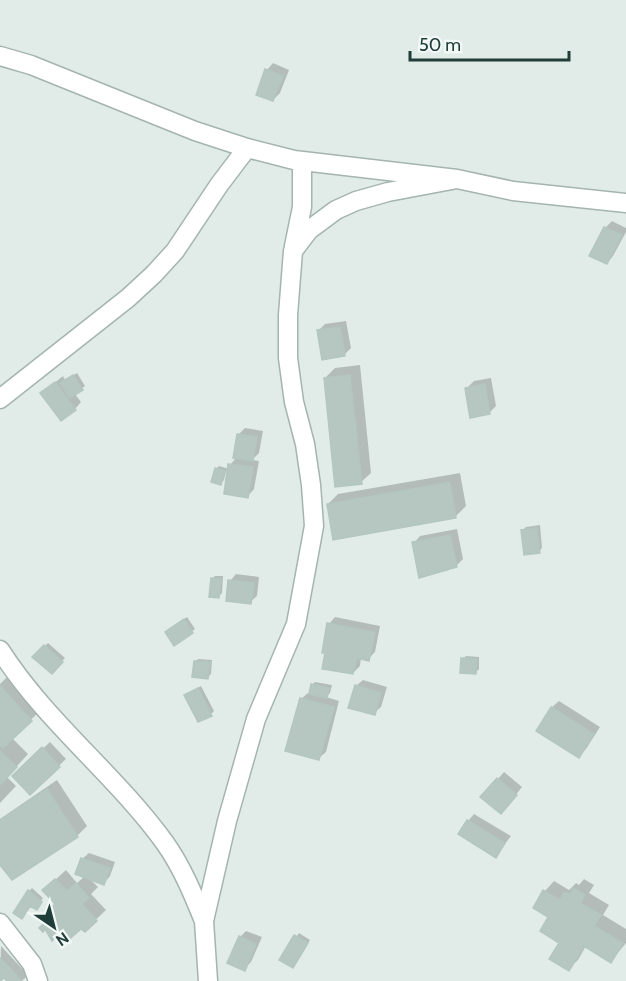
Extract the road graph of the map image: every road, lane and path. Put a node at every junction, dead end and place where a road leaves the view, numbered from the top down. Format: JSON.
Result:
{"nodes":[{"id":1,"x":0,"y":56,"type":"edge"},
{"id":2,"x":247,"y":148,"type":"junction"},
{"id":3,"x":302,"y":161,"type":"junction"},
{"id":4,"x":457,"y":178,"type":"junction"},
{"id":5,"x":626,"y":203,"type":"edge"},
{"id":6,"x":293,"y":251,"type":"junction"},
{"id":7,"x":0,"y":399,"type":"edge"},
{"id":8,"x":0,"y":650,"type":"edge"},
{"id":9,"x":204,"y":921,"type":"junction"},
{"id":10,"x":0,"y":923,"type":"edge"},
{"id":11,"x":38,"y":981,"type":"edge"},
{"id":12,"x":208,"y":981,"type":"edge"}],
"edges":[{"from":1,"to":2,"type":"street"},
{"from":2,"to":3,"type":"street"},
{"from":2,"to":7,"type":"street"},
{"from":3,"to":4,"type":"street"},
{"from":3,"to":6,"type":"street"},
{"from":4,"to":5,"type":"street"},
{"from":4,"to":6,"type":"street"},
{"from":6,"to":9,"type":"street"},
{"from":8,"to":9,"type":"street"},
{"from":9,"to":12,"type":"street"},
{"from":10,"to":11,"type":"street"}]}
